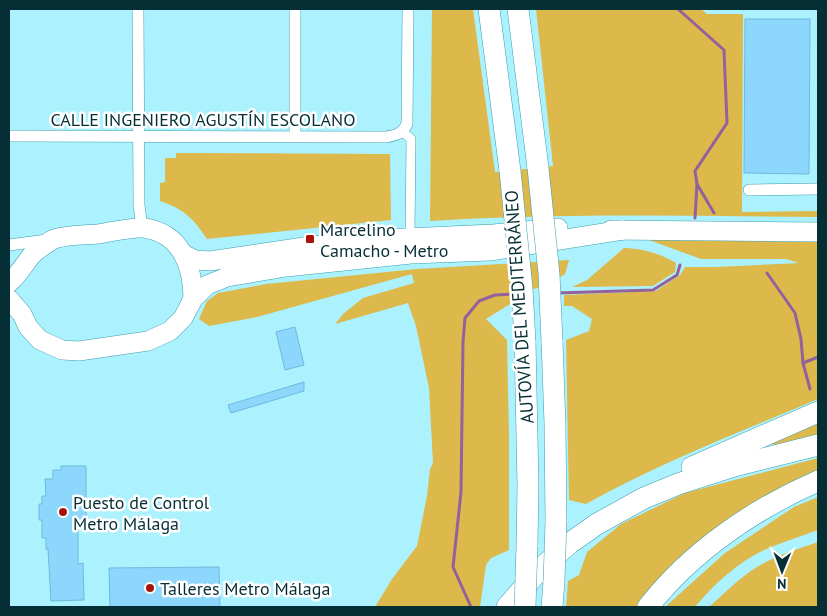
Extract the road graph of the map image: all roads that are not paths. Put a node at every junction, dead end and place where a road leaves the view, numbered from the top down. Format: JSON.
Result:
{"nodes":[{"id":1,"x":138,"y":9,"type":"edge"},
{"id":2,"x":295,"y":9,"type":"edge"},
{"id":3,"x":408,"y":9,"type":"edge"},
{"id":4,"x":489,"y":9,"type":"edge"},
{"id":5,"x":518,"y":9,"type":"edge"},
{"id":6,"x":400,"y":133,"type":"junction"},
{"id":7,"x":9,"y":136,"type":"edge"},
{"id":8,"x":138,"y":136,"type":"junction"},
{"id":9,"x":295,"y":136,"type":"junction"},
{"id":10,"x":818,"y":189,"type":"edge"},
{"id":11,"x":749,"y":190,"type":"dead end"},
{"id":12,"x":142,"y":228,"type":"junction"},
{"id":13,"x":818,"y":232,"type":"edge"},
{"id":14,"x":54,"y":239,"type":"junction"},
{"id":15,"x":9,"y":245,"type":"edge"},
{"id":16,"x":411,"y":246,"type":"junction"},
{"id":17,"x":185,"y":255,"type":"junction"},
{"id":18,"x":22,"y":269,"type":"junction"},
{"id":19,"x":9,"y":282,"type":"edge"},
{"id":20,"x":9,"y":299,"type":"edge"},
{"id":21,"x":193,"y":299,"type":"junction"},
{"id":22,"x":22,"y":314,"type":"junction"},
{"id":23,"x":818,"y":412,"type":"edge"},
{"id":24,"x":818,"y":445,"type":"edge"},
{"id":25,"x":818,"y":481,"type":"edge"},
{"id":26,"x":644,"y":498,"type":"junction"},
{"id":27,"x":507,"y":607,"type":"edge"},
{"id":28,"x":525,"y":607,"type":"edge"},
{"id":29,"x":552,"y":607,"type":"edge"},
{"id":30,"x":648,"y":607,"type":"edge"}],
"edges":[{"from":1,"to":8,"type":"street"},
{"from":2,"to":9,"type":"street"},
{"from":3,"to":6,"type":"street"},
{"from":4,"to":28,"type":"highway","name":"AUTOVÍA DEL MEDITERRÁNEO","bridge":true},
{"from":5,"to":29,"type":"highway","name":"AUTOVÍA DEL MEDITERRÁNEO","bridge":true},
{"from":6,"to":9,"type":"street","name":"CALLE INGENIERO AGUSTÍN ESCOLANO"},
{"from":6,"to":16,"type":"street"},
{"from":7,"to":8,"type":"street","name":"CALLE INGENIERO AGUSTÍN ESCOLANO"},
{"from":8,"to":9,"type":"street","name":"CALLE INGENIERO AGUSTÍN ESCOLANO"},
{"from":8,"to":12,"type":"street"},
{"from":10,"to":11,"type":"street"},
{"from":12,"to":14,"type":"main road"},
{"from":12,"to":17,"type":"main road"},
{"from":13,"to":16,"type":"main road"},
{"from":14,"to":15,"type":"street"},
{"from":14,"to":18,"type":"main road"},
{"from":16,"to":17,"type":"main road"},
{"from":16,"to":21,"type":"main road"},
{"from":17,"to":21,"type":"main road"},
{"from":18,"to":19,"type":"main road"},
{"from":18,"to":22,"type":"main road"},
{"from":20,"to":22,"type":"main road"},
{"from":21,"to":22,"type":"main road"},
{"from":23,"to":26,"type":"highway"},
{"from":24,"to":26,"type":"highway"},
{"from":25,"to":30,"type":"highway"},
{"from":26,"to":27,"type":"highway"}]}
